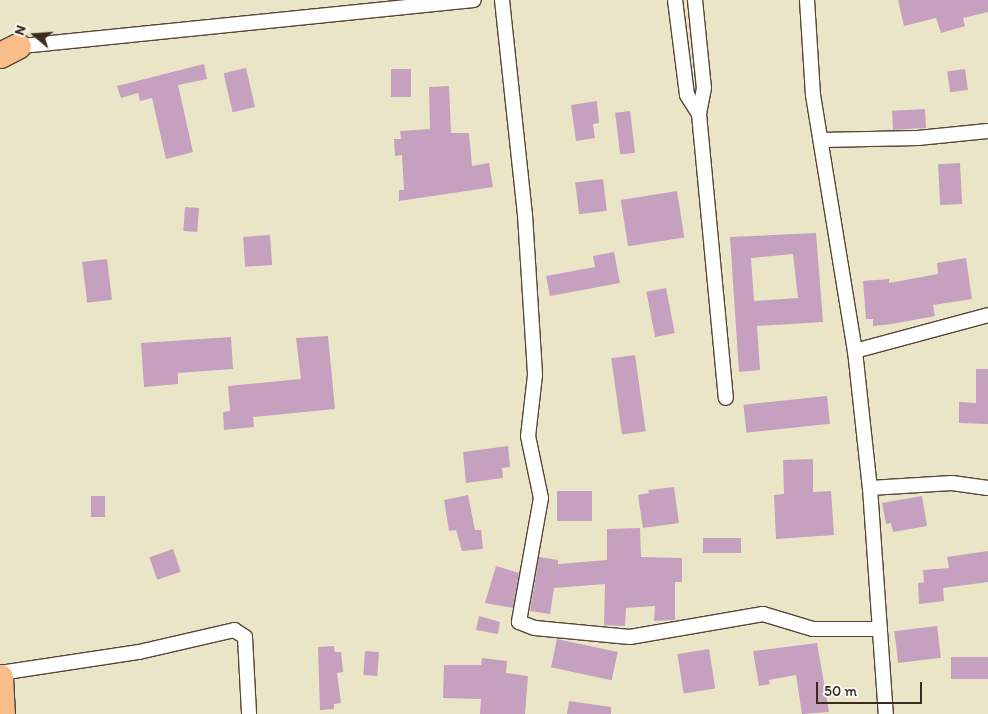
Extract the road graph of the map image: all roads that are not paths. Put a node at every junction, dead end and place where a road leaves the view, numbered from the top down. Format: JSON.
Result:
{"nodes":[{"id":1,"x":474,"y":0,"type":"edge"},
{"id":2,"x":502,"y":0,"type":"edge"},
{"id":3,"x":675,"y":0,"type":"edge"},
{"id":4,"x":695,"y":0,"type":"edge"},
{"id":5,"x":807,"y":0,"type":"edge"},
{"id":6,"x":456,"y":1,"type":"edge"},
{"id":7,"x":5,"y":48,"type":"edge"},
{"id":8,"x":700,"y":114,"type":"junction"},
{"id":9,"x":988,"y":131,"type":"edge"},
{"id":10,"x":821,"y":140,"type":"junction"},
{"id":11,"x":988,"y":315,"type":"edge"},
{"id":12,"x":855,"y":351,"type":"junction"},
{"id":13,"x":726,"y":398,"type":"dead end"},
{"id":14,"x":870,"y":488,"type":"junction"},
{"id":15,"x":988,"y":488,"type":"edge"},
{"id":16,"x":880,"y":629,"type":"junction"},
{"id":17,"x":0,"y":675,"type":"edge"},
{"id":18,"x":2,"y":714,"type":"edge"},
{"id":19,"x":249,"y":714,"type":"edge"},
{"id":20,"x":886,"y":714,"type":"edge"}],
"edges":[{"from":1,"to":6,"type":"street"},
{"from":2,"to":16,"type":"street"},
{"from":3,"to":8,"type":"street"},
{"from":4,"to":8,"type":"street"},
{"from":5,"to":10,"type":"street"},
{"from":6,"to":7,"type":"street"},
{"from":8,"to":13,"type":"street"},
{"from":9,"to":10,"type":"street"},
{"from":10,"to":12,"type":"street"},
{"from":11,"to":12,"type":"street"},
{"from":12,"to":14,"type":"street"},
{"from":14,"to":15,"type":"street"},
{"from":14,"to":16,"type":"street"},
{"from":16,"to":20,"type":"street"},
{"from":17,"to":18,"type":"highway"},
{"from":17,"to":19,"type":"street"}]}
